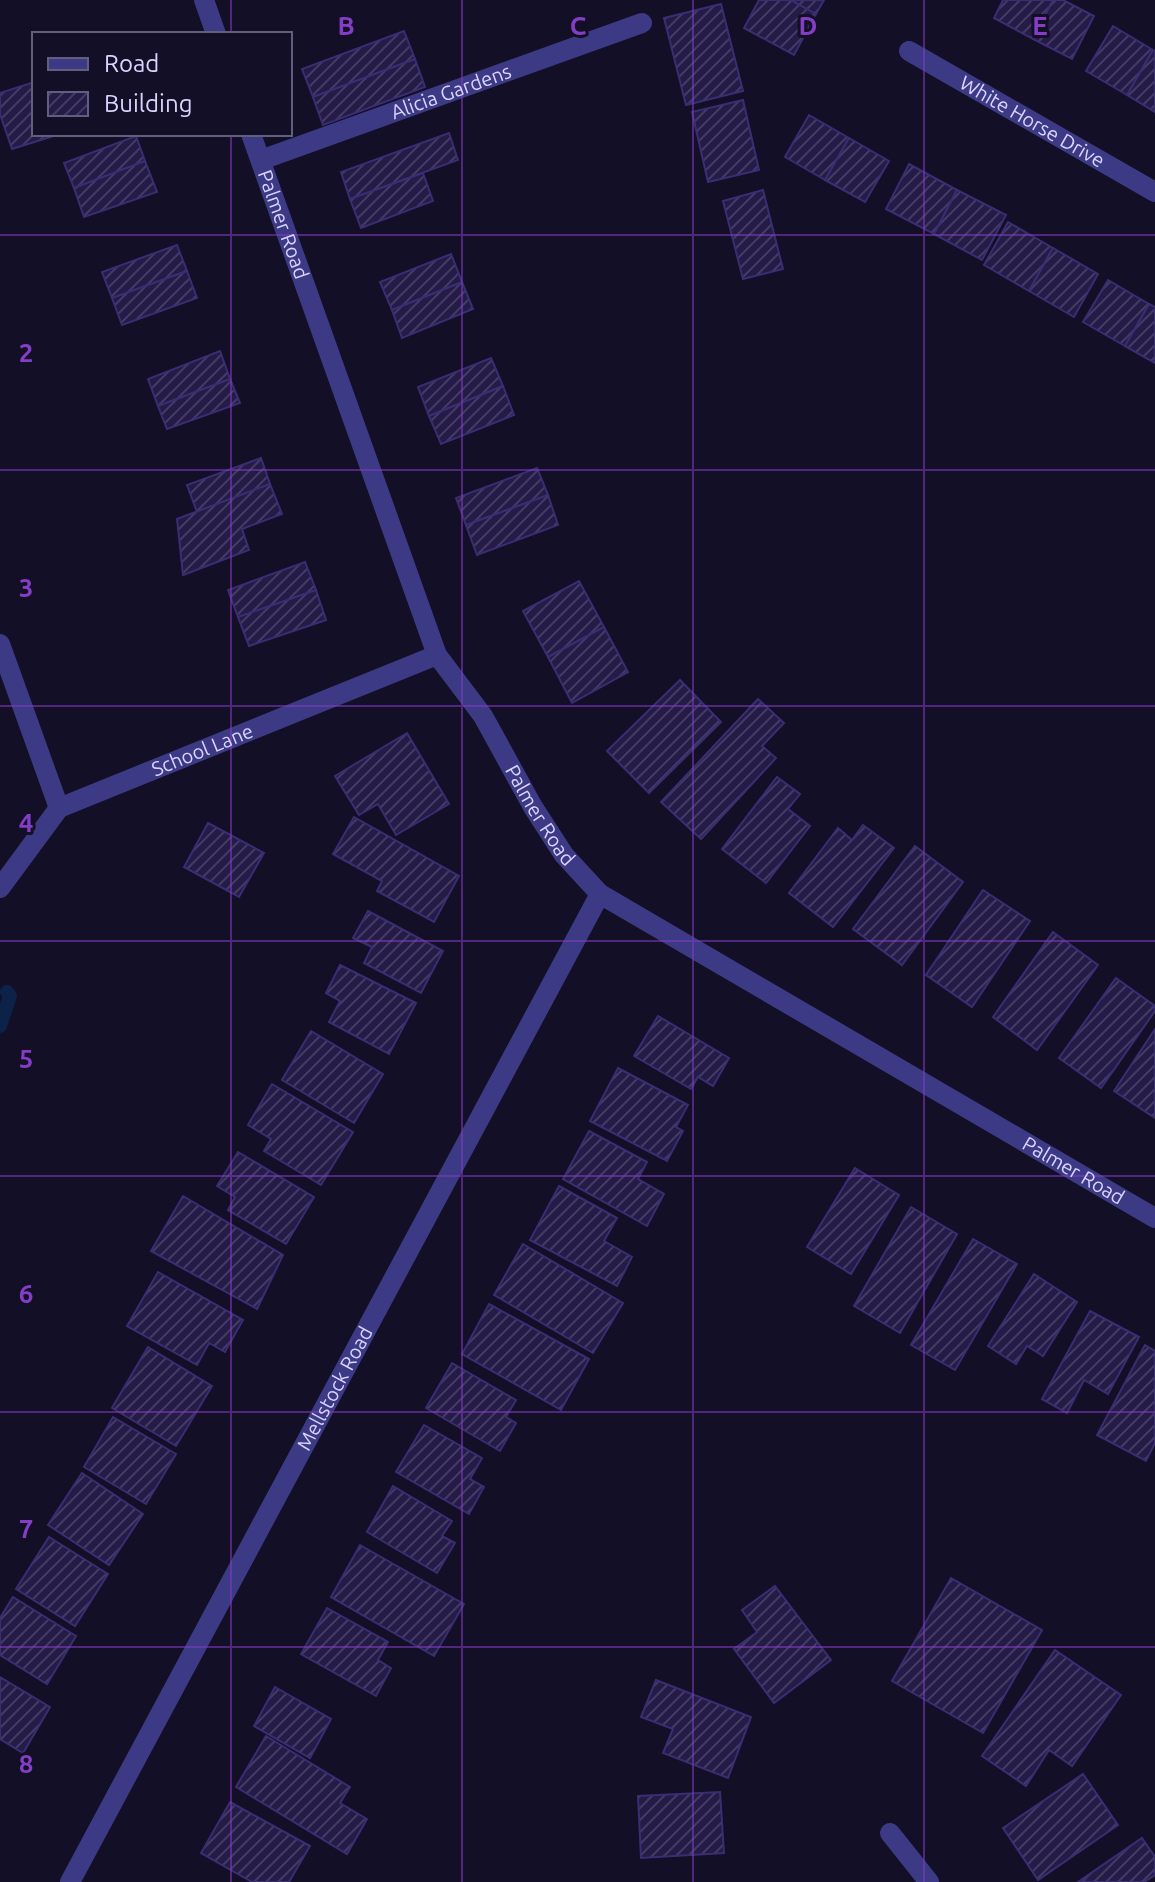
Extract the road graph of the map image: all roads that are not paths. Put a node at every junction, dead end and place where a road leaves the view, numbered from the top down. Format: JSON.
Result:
{"nodes":[{"id":1,"x":204,"y":0,"type":"edge"},
{"id":2,"x":642,"y":23,"type":"dead end"},
{"id":3,"x":215,"y":32,"type":"edge"},
{"id":4,"x":909,"y":51,"type":"dead end"},
{"id":5,"x":252,"y":136,"type":"edge"},
{"id":6,"x":261,"y":160,"type":"junction"},
{"id":7,"x":1155,"y":192,"type":"edge"},
{"id":8,"x":0,"y":644,"type":"edge"},
{"id":9,"x":437,"y":655,"type":"junction"},
{"id":10,"x":59,"y":808,"type":"junction"},
{"id":11,"x":0,"y":888,"type":"edge"},
{"id":12,"x":600,"y":894,"type":"junction"},
{"id":13,"x":1155,"y":1218,"type":"edge"},
{"id":14,"x":890,"y":1833,"type":"dead end"},
{"id":15,"x":70,"y":1882,"type":"edge"},
{"id":16,"x":929,"y":1882,"type":"edge"}],
"edges":[{"from":1,"to":3,"type":"street"},
{"from":2,"to":6,"type":"street","name":"Alicia Gardens"},
{"from":4,"to":7,"type":"street","name":"White Horse Drive"},
{"from":5,"to":6,"type":"street","name":"Palmer Road"},
{"from":6,"to":9,"type":"street","name":"Palmer Road"},
{"from":8,"to":10,"type":"street"},
{"from":9,"to":10,"type":"street","name":"School Lane"},
{"from":9,"to":12,"type":"street","name":"Palmer Road"},
{"from":10,"to":11,"type":"street"},
{"from":12,"to":13,"type":"street","name":"Palmer Road"},
{"from":12,"to":15,"type":"street","name":"Mellstock Road"},
{"from":14,"to":16,"type":"street"}]}
